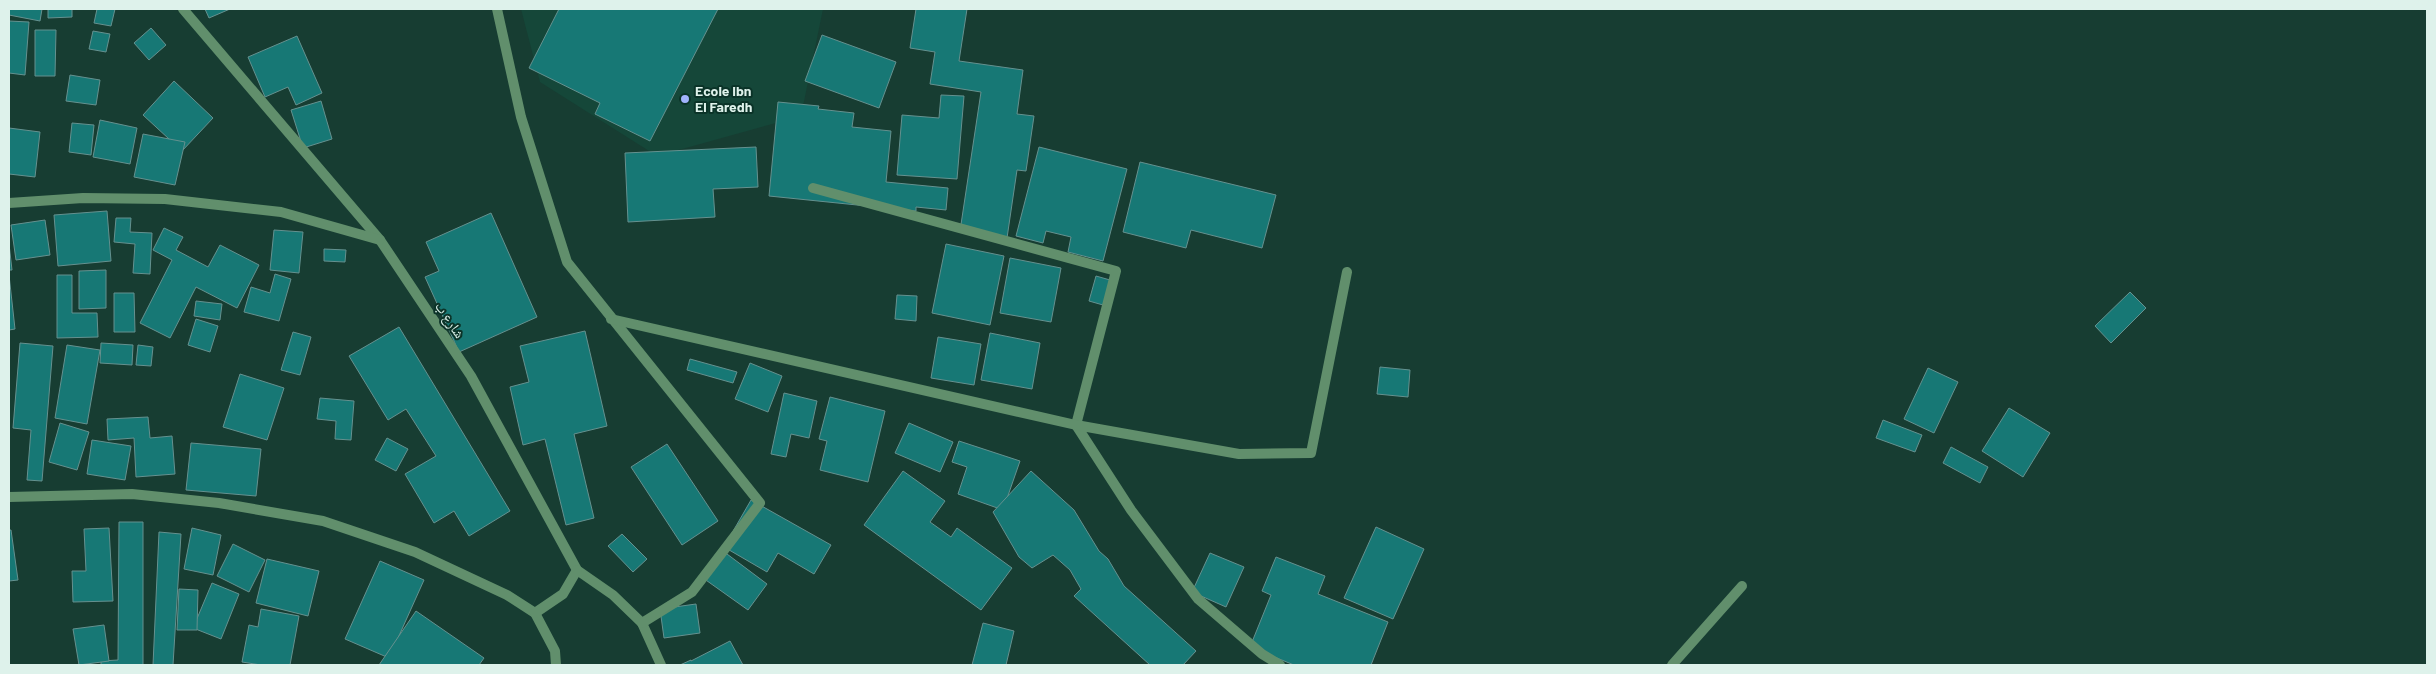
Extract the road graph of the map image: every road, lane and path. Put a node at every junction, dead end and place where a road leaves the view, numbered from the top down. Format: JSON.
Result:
{"nodes":[{"id":1,"x":184,"y":9,"type":"edge"},
{"id":2,"x":497,"y":9,"type":"edge"},
{"id":3,"x":813,"y":188,"type":"dead end"},
{"id":4,"x":9,"y":203,"type":"edge"},
{"id":5,"x":380,"y":240,"type":"junction"},
{"id":6,"x":1348,"y":272,"type":"dead end"},
{"id":7,"x":612,"y":319,"type":"junction"},
{"id":8,"x":1076,"y":425,"type":"junction"},
{"id":9,"x":9,"y":498,"type":"edge"},
{"id":10,"x":577,"y":570,"type":"junction"},
{"id":11,"x":1742,"y":586,"type":"dead end"},
{"id":12,"x":535,"y":613,"type":"junction"},
{"id":13,"x":642,"y":623,"type":"junction"},
{"id":14,"x":556,"y":665,"type":"edge"},
{"id":15,"x":661,"y":665,"type":"edge"},
{"id":16,"x":1280,"y":665,"type":"edge"},
{"id":17,"x":1672,"y":665,"type":"edge"}],
"edges":[{"from":1,"to":5,"type":"street","name":"شارع ب"},
{"from":2,"to":7,"type":"street"},
{"from":3,"to":8,"type":"street"},
{"from":4,"to":5,"type":"street"},
{"from":5,"to":10,"type":"street","name":"شارع ب"},
{"from":6,"to":8,"type":"street"},
{"from":7,"to":8,"type":"street"},
{"from":7,"to":13,"type":"street"},
{"from":8,"to":16,"type":"street"},
{"from":9,"to":12,"type":"street"},
{"from":10,"to":12,"type":"street"},
{"from":10,"to":13,"type":"street","name":"شارع ب"},
{"from":11,"to":17,"type":"street"},
{"from":12,"to":14,"type":"street"},
{"from":13,"to":15,"type":"street","name":"شارع ب"}]}
